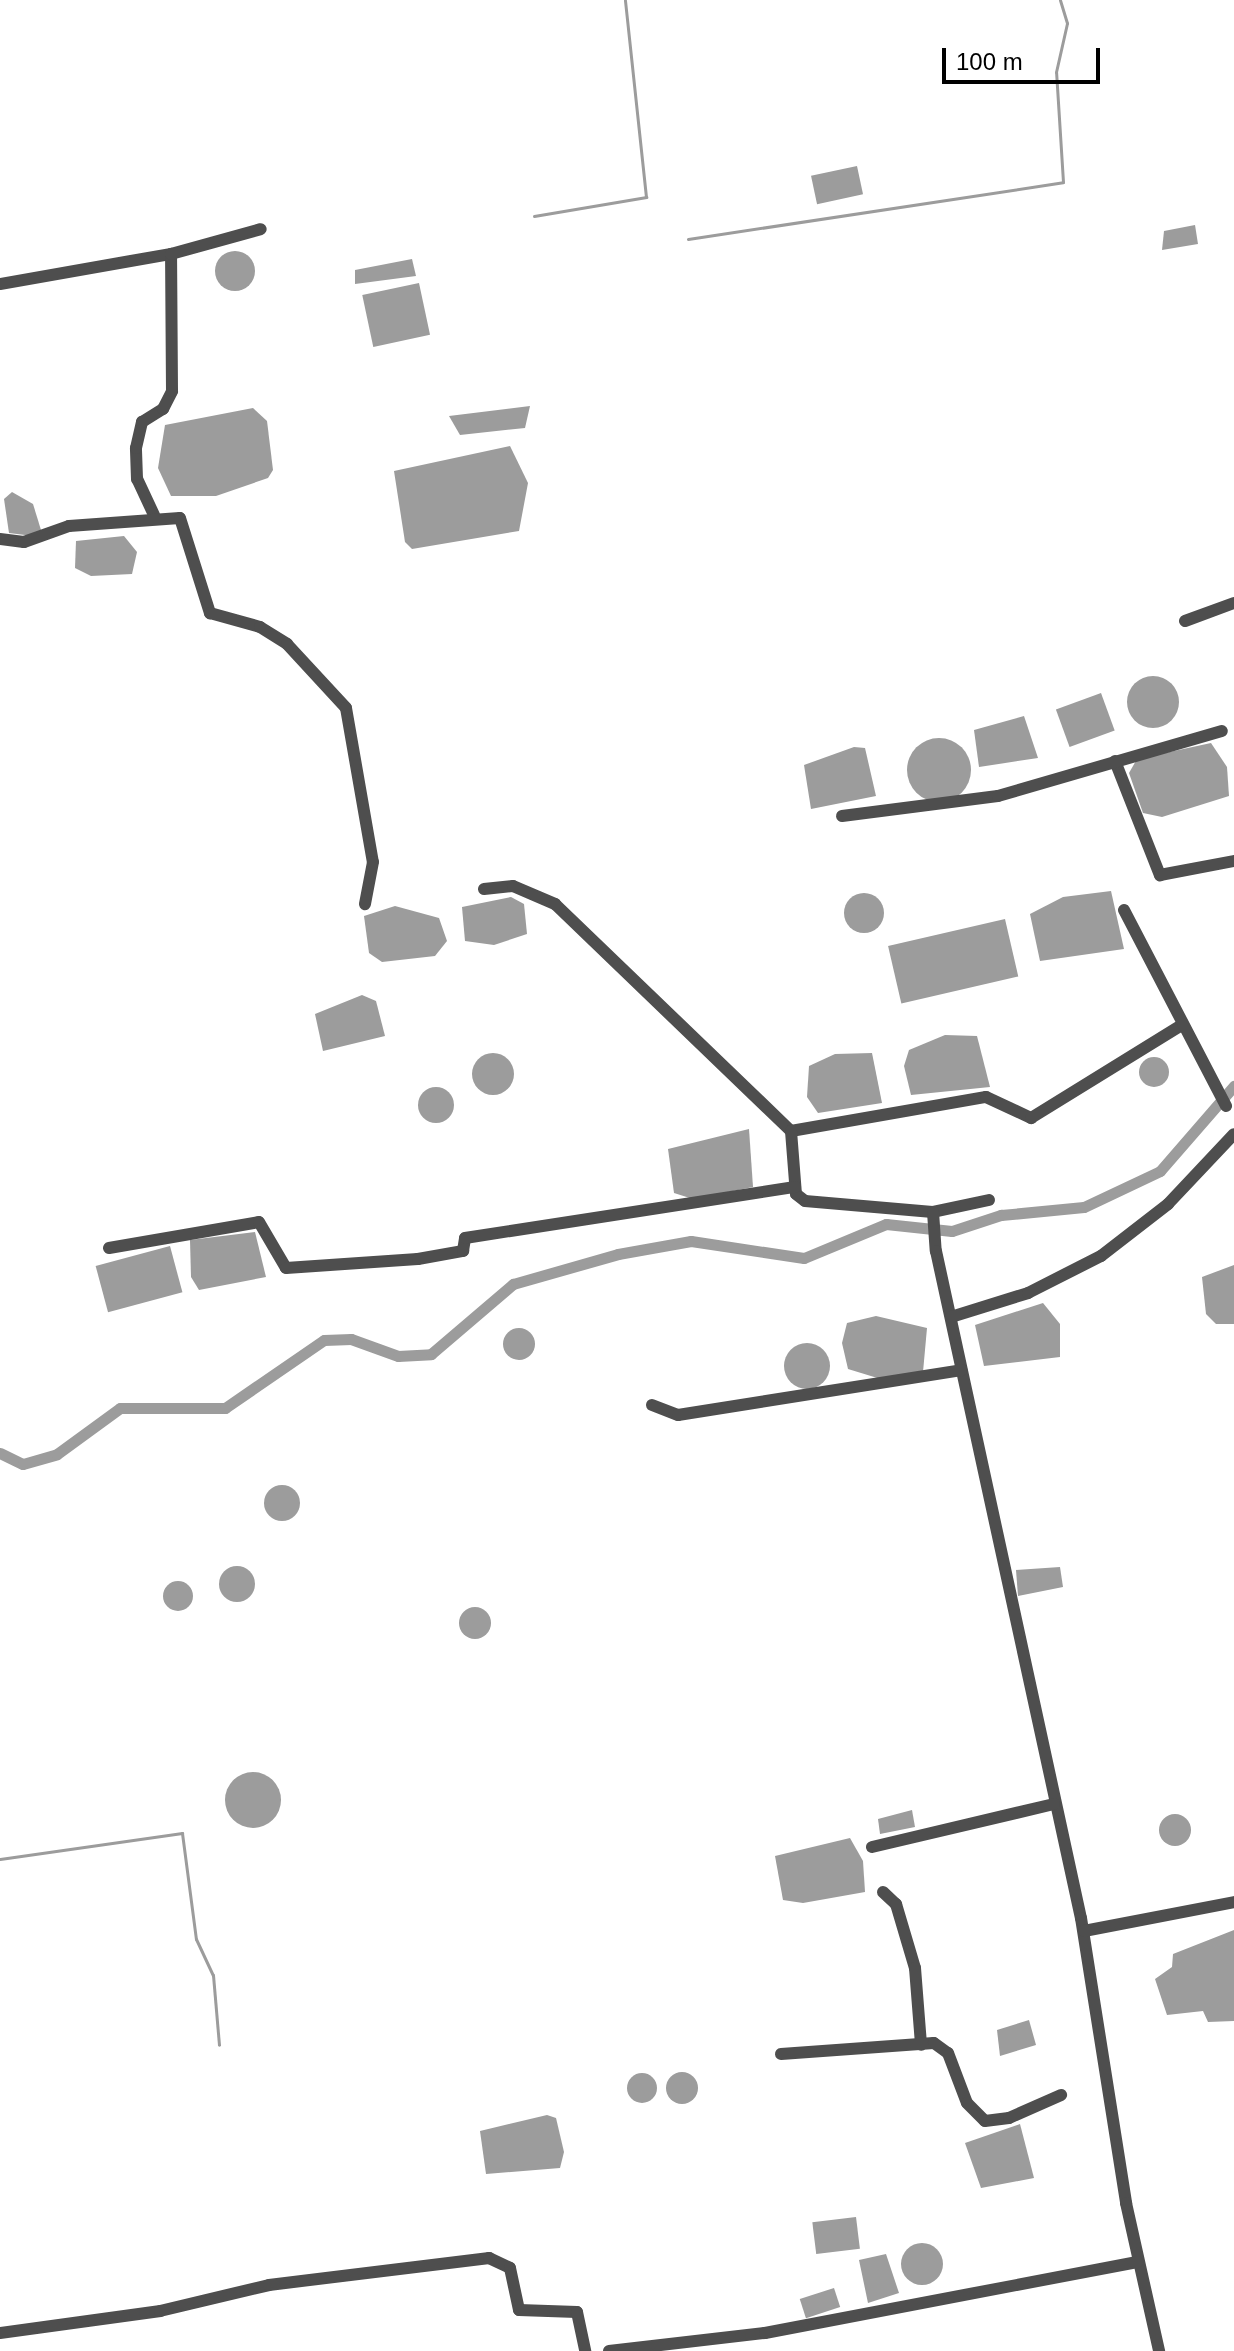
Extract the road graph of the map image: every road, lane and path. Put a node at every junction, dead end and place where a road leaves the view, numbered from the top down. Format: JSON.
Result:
{"nodes":[{"id":1,"x":261,"y":229,"type":"dead end"},
{"id":2,"x":171,"y":254,"type":"junction"},
{"id":3,"x":0,"y":284,"type":"edge"},
{"id":4,"x":154,"y":515,"type":"junction"},
{"id":5,"x":0,"y":539,"type":"edge"},
{"id":6,"x":1234,"y":603,"type":"edge"},
{"id":7,"x":1185,"y":621,"type":"dead end"},
{"id":8,"x":1222,"y":731,"type":"dead end"},
{"id":9,"x":1115,"y":761,"type":"junction"},
{"id":10,"x":842,"y":816,"type":"dead end"},
{"id":11,"x":1234,"y":861,"type":"edge"},
{"id":12,"x":484,"y":889,"type":"dead end"},
{"id":13,"x":365,"y":904,"type":"dead end"},
{"id":14,"x":1124,"y":910,"type":"dead end"},
{"id":15,"x":1180,"y":1026,"type":"junction"},
{"id":16,"x":1226,"y":1106,"type":"dead end"},
{"id":17,"x":791,"y":1131,"type":"junction"},
{"id":18,"x":1234,"y":1134,"type":"edge"},
{"id":19,"x":795,"y":1187,"type":"junction"},
{"id":20,"x":989,"y":1200,"type":"dead end"},
{"id":21,"x":933,"y":1218,"type":"junction"},
{"id":22,"x":109,"y":1248,"type":"dead end"},
{"id":23,"x":951,"y":1317,"type":"junction"},
{"id":24,"x":961,"y":1370,"type":"junction"},
{"id":25,"x":652,"y":1405,"type":"dead end"},
{"id":26,"x":1054,"y":1804,"type":"junction"},
{"id":27,"x":872,"y":1847,"type":"dead end"},
{"id":28,"x":883,"y":1892,"type":"dead end"},
{"id":29,"x":1234,"y":1902,"type":"edge"},
{"id":30,"x":1084,"y":1931,"type":"junction"},
{"id":31,"x":921,"y":2045,"type":"junction"},
{"id":32,"x":781,"y":2054,"type":"dead end"},
{"id":33,"x":1061,"y":2095,"type":"dead end"},
{"id":34,"x":1137,"y":2262,"type":"junction"},
{"id":35,"x":0,"y":2333,"type":"edge"},
{"id":36,"x":677,"y":2347,"type":"edge"},
{"id":37,"x":585,"y":2351,"type":"edge"},
{"id":38,"x":609,"y":2351,"type":"edge"},
{"id":39,"x":1159,"y":2351,"type":"edge"}],
"edges":[{"from":1,"to":2,"type":"street"},
{"from":2,"to":3,"type":"street"},
{"from":2,"to":4,"type":"street"},
{"from":4,"to":5,"type":"street"},
{"from":4,"to":13,"type":"street"},
{"from":6,"to":7,"type":"street"},
{"from":8,"to":9,"type":"street"},
{"from":9,"to":10,"type":"street"},
{"from":9,"to":11,"type":"street"},
{"from":12,"to":17,"type":"street"},
{"from":14,"to":15,"type":"street"},
{"from":15,"to":16,"type":"street"},
{"from":15,"to":17,"type":"street"},
{"from":17,"to":19,"type":"street"},
{"from":18,"to":23,"type":"street"},
{"from":19,"to":21,"type":"street"},
{"from":19,"to":22,"type":"street"},
{"from":20,"to":21,"type":"street"},
{"from":21,"to":23,"type":"street"},
{"from":23,"to":24,"type":"street"},
{"from":24,"to":25,"type":"street"},
{"from":24,"to":26,"type":"street"},
{"from":26,"to":27,"type":"street"},
{"from":26,"to":30,"type":"street"},
{"from":28,"to":31,"type":"street"},
{"from":29,"to":30,"type":"street"},
{"from":30,"to":34,"type":"street"},
{"from":31,"to":32,"type":"street"},
{"from":31,"to":33,"type":"street"},
{"from":34,"to":36,"type":"street"},
{"from":34,"to":39,"type":"street"},
{"from":35,"to":37,"type":"street"},
{"from":36,"to":38,"type":"street"}]}
